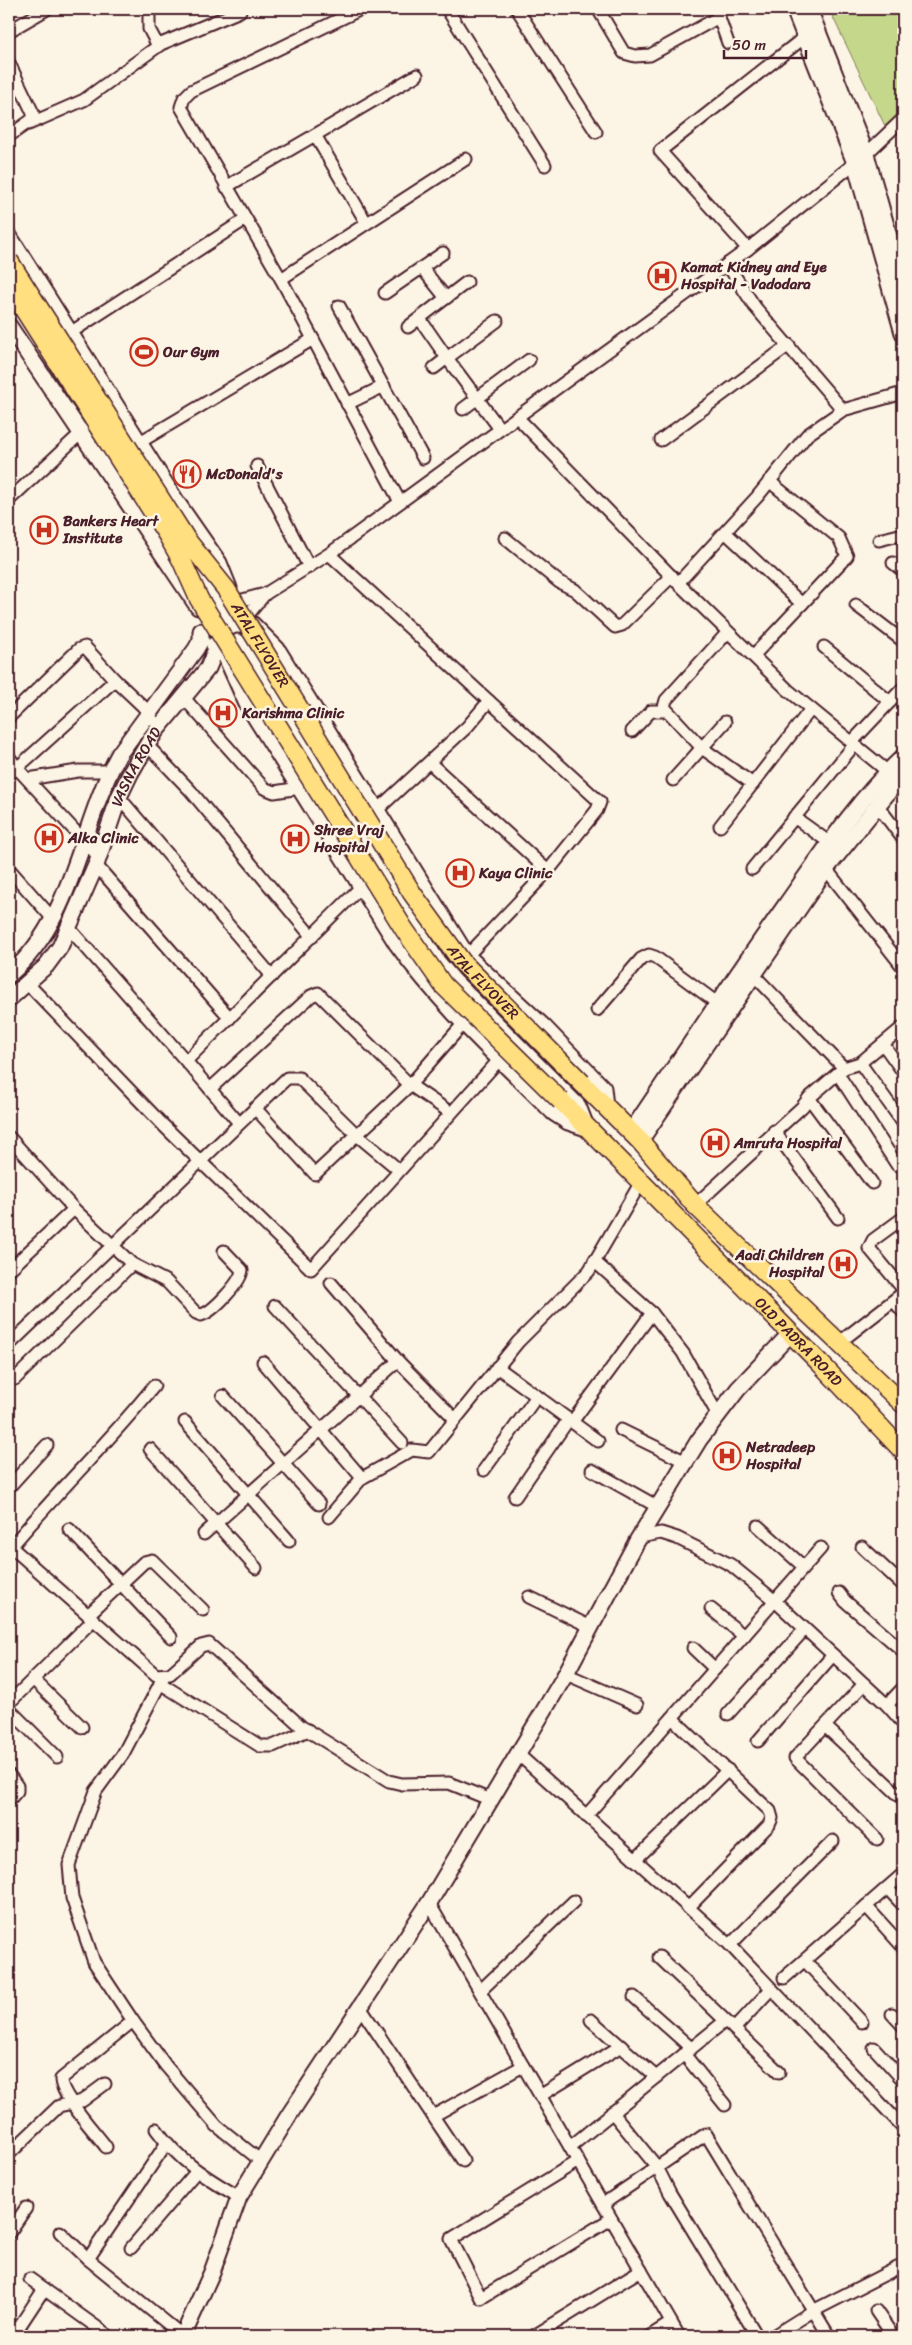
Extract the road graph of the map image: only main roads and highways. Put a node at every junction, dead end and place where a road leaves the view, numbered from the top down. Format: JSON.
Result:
{"nodes":[{"id":1,"x":9,"y":262,"type":"edge"},
{"id":2,"x":9,"y":286,"type":"edge"},
{"id":3,"x":605,"y":1106,"type":"joint"},
{"id":4,"x":586,"y":1128,"type":"joint"},
{"id":5,"x":902,"y":1401,"type":"edge"},
{"id":6,"x":903,"y":1452,"type":"edge"}],
"edges":[{"from":1,"to":3,"type":"main road","name":"ATAL FLYOVER","bridge":true},
{"from":2,"to":4,"type":"main road","name":"ATAL FLYOVER","bridge":true},
{"from":3,"to":5,"type":"main road","name":"OLD PADRA ROAD"},
{"from":4,"to":6,"type":"main road","name":"OLD PADRA ROAD"}]}
